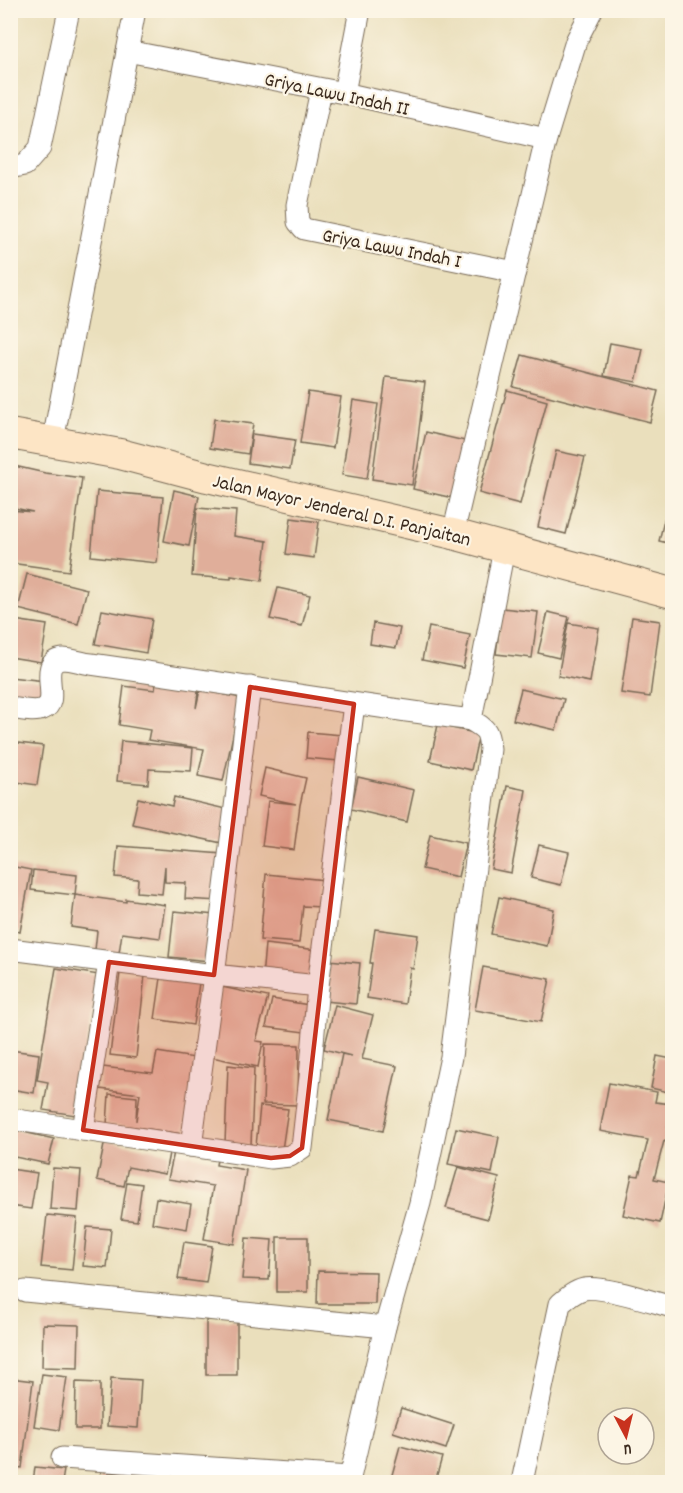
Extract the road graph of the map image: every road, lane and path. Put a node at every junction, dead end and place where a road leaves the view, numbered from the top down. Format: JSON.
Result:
{"nodes":[{"id":1,"x":69,"y":10,"type":"edge"},
{"id":2,"x":135,"y":10,"type":"edge"},
{"id":3,"x":360,"y":10,"type":"edge"},
{"id":4,"x":592,"y":10,"type":"edge"},
{"id":5,"x":127,"y":51,"type":"junction"},
{"id":6,"x":321,"y":90,"type":"junction"},
{"id":7,"x":344,"y":93,"type":"junction"},
{"id":8,"x":546,"y":139,"type":"junction"},
{"id":9,"x":10,"y":168,"type":"edge"},
{"id":10,"x":515,"y":272,"type":"junction"},
{"id":11,"x":10,"y":434,"type":"edge"},
{"id":12,"x":53,"y":441,"type":"junction"},
{"id":13,"x":453,"y":534,"type":"junction"},
{"id":14,"x":504,"y":549,"type":"junction"},
{"id":15,"x":672,"y":593,"type":"edge"},
{"id":16,"x":250,"y":687,"type":"junction"},
{"id":17,"x":354,"y":704,"type":"junction"},
{"id":18,"x":10,"y":708,"type":"edge"},
{"id":19,"x":471,"y":720,"type":"junction"},
{"id":20,"x":10,"y":949,"type":"edge"},
{"id":21,"x":109,"y":962,"type":"junction"},
{"id":22,"x":214,"y":975,"type":"junction"},
{"id":23,"x":318,"y":986,"type":"junction"},
{"id":24,"x":10,"y":1119,"type":"edge"},
{"id":25,"x":83,"y":1130,"type":"junction"},
{"id":26,"x":191,"y":1146,"type":"junction"},
{"id":27,"x":25,"y":1291,"type":"dead end"},
{"id":28,"x":672,"y":1307,"type":"edge"},
{"id":29,"x":385,"y":1327,"type":"junction"},
{"id":30,"x":62,"y":1458,"type":"dead end"},
{"id":31,"x":349,"y":1480,"type":"edge"},
{"id":32,"x":522,"y":1482,"type":"edge"}],
"edges":[{"from":1,"to":9,"type":"street"},
{"from":2,"to":5,"type":"street"},
{"from":3,"to":7,"type":"street"},
{"from":4,"to":8,"type":"street"},
{"from":5,"to":6,"type":"street","name":"Griya Lawu Indah II"},
{"from":5,"to":12,"type":"street"},
{"from":6,"to":7,"type":"street","name":"Griya Lawu Indah II"},
{"from":6,"to":10,"type":"street","name":"Griya Lawu Indah I"},
{"from":7,"to":8,"type":"street","name":"Griya Lawu Indah II"},
{"from":8,"to":10,"type":"street"},
{"from":10,"to":13,"type":"street"},
{"from":11,"to":12,"type":"main road","name":"Jalan Mayor Jenderal D.I. Panjaitan"},
{"from":12,"to":13,"type":"main road","name":"Jalan Mayor Jenderal D.I. Panjaitan"},
{"from":13,"to":14,"type":"main road","name":"Jalan Mayor Jenderal D.I. Panjaitan"},
{"from":14,"to":15,"type":"main road","name":"Jalan Mayor Jenderal D.I. Panjaitan"},
{"from":14,"to":19,"type":"street"},
{"from":16,"to":17,"type":"street"},
{"from":16,"to":18,"type":"street"},
{"from":16,"to":22,"type":"street"},
{"from":17,"to":19,"type":"street"},
{"from":17,"to":23,"type":"street"},
{"from":19,"to":29,"type":"street"},
{"from":20,"to":21,"type":"street"},
{"from":21,"to":22,"type":"street"},
{"from":21,"to":25,"type":"street"},
{"from":22,"to":23,"type":"street"},
{"from":22,"to":26,"type":"street"},
{"from":23,"to":26,"type":"street"},
{"from":24,"to":25,"type":"street"},
{"from":25,"to":26,"type":"street"},
{"from":27,"to":29,"type":"street"},
{"from":28,"to":32,"type":"street"},
{"from":29,"to":31,"type":"street"},
{"from":30,"to":31,"type":"street"}]}
